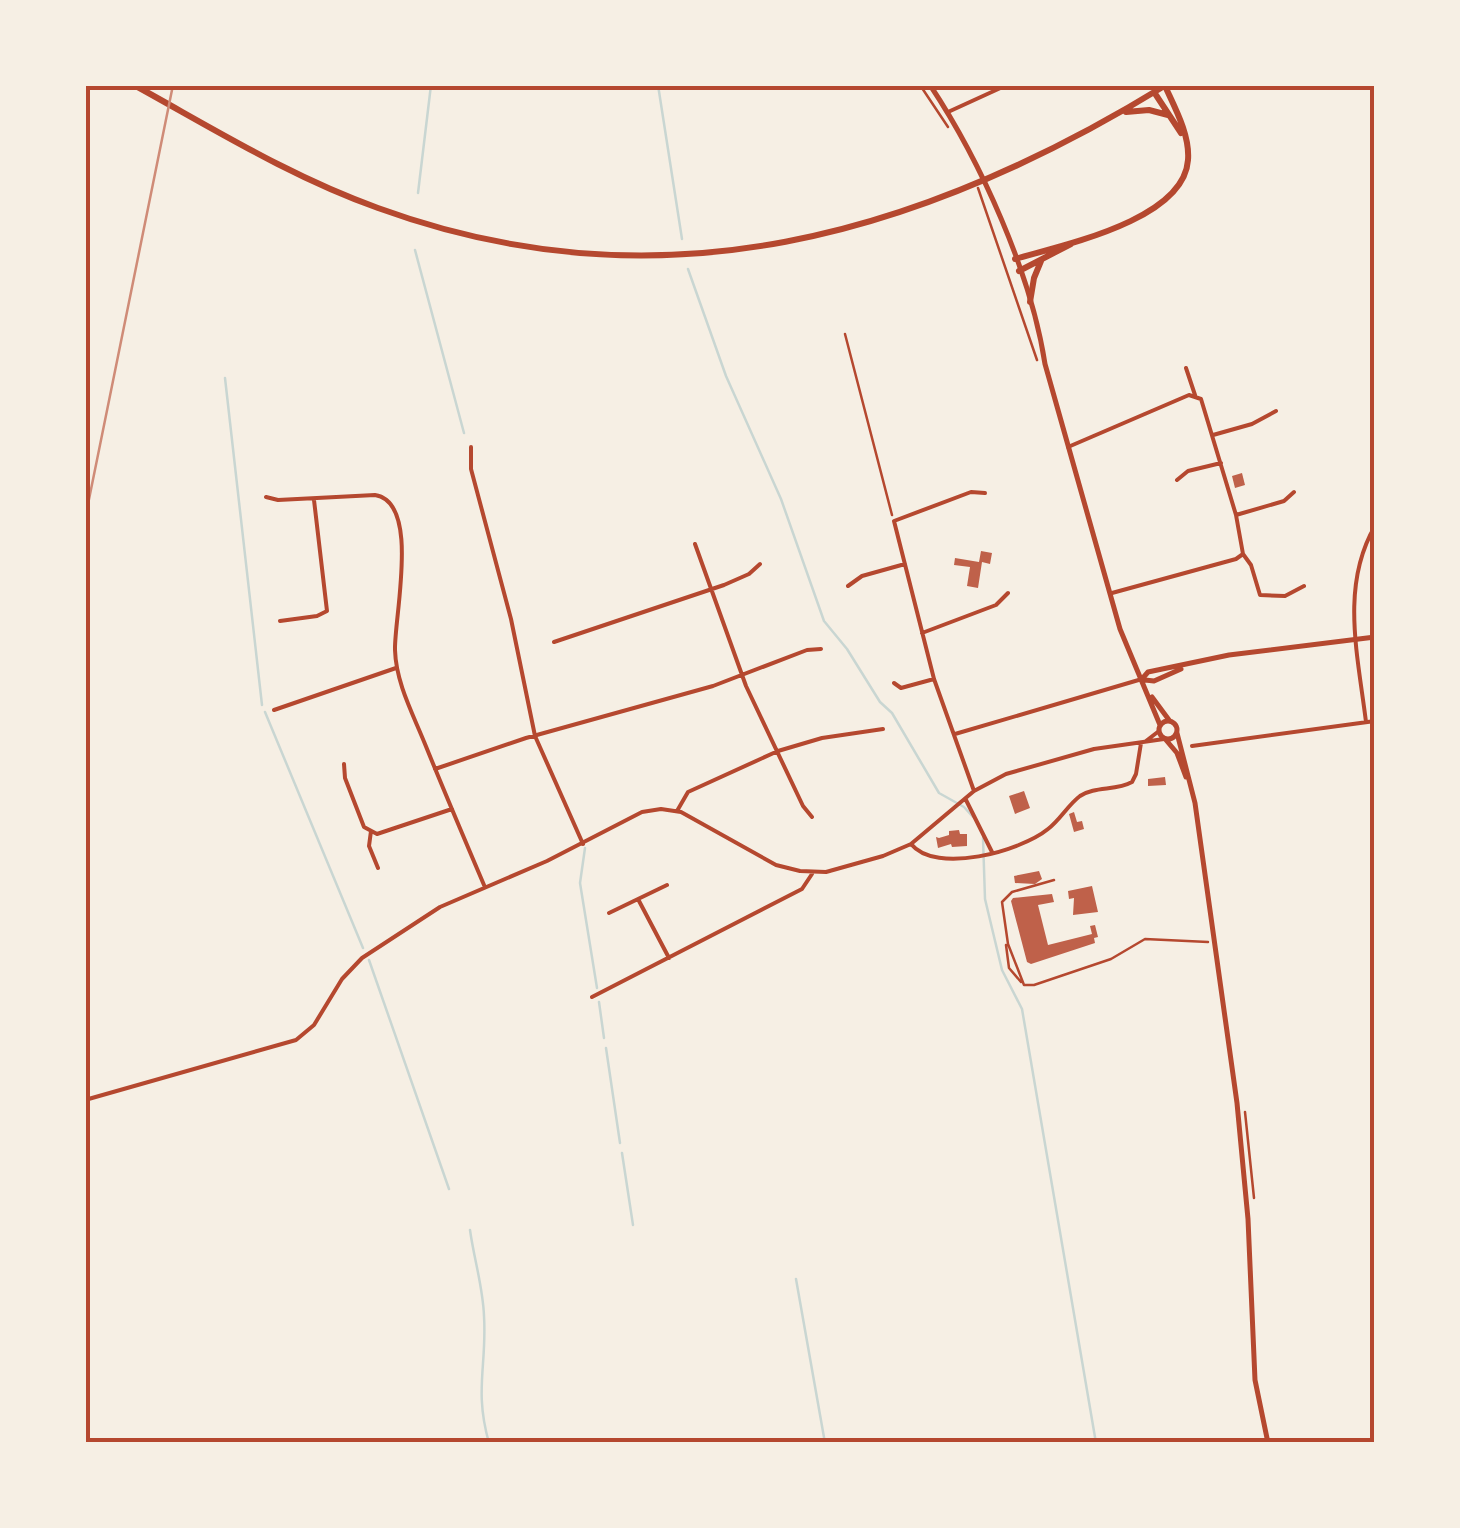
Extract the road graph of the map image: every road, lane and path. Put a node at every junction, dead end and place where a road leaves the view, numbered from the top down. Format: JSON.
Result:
{"nodes":[{"id":1,"x":134,"y":85,"type":"edge"},
{"id":2,"x":920,"y":85,"type":"edge"},
{"id":3,"x":930,"y":85,"type":"edge"},
{"id":4,"x":1007,"y":85,"type":"edge"},
{"id":5,"x":1166,"y":85,"type":"edge"},
{"id":6,"x":1154,"y":92,"type":"junction"},
{"id":7,"x":948,"y":112,"type":"junction"},
{"id":8,"x":1120,"y":113,"type":"junction"},
{"id":9,"x":1168,"y":115,"type":"junction"},
{"id":10,"x":953,"y":134,"type":"dead end"},
{"id":11,"x":1184,"y":136,"type":"junction"},
{"id":12,"x":975,"y":182,"type":"dead end"},
{"id":13,"x":1072,"y":243,"type":"junction"},
{"id":14,"x":1015,"y":259,"type":"junction"},
{"id":15,"x":1041,"y":262,"type":"junction"},
{"id":16,"x":1020,"y":270,"type":"junction"},
{"id":17,"x":1030,"y":302,"type":"junction"},
{"id":18,"x":845,"y":334,"type":"dead end"},
{"id":19,"x":1186,"y":368,"type":"dead end"},
{"id":20,"x":1039,"y":369,"type":"dead end"},
{"id":21,"x":1195,"y":395,"type":"junction"},
{"id":22,"x":1276,"y":411,"type":"dead end"},
{"id":23,"x":1214,"y":435,"type":"junction"},
{"id":24,"x":471,"y":447,"type":"dead end"},
{"id":25,"x":1068,"y":448,"type":"junction"},
{"id":26,"x":1221,"y":463,"type":"junction"},
{"id":27,"x":1177,"y":480,"type":"dead end"},
{"id":28,"x":984,"y":492,"type":"dead end"},
{"id":29,"x":1294,"y":492,"type":"dead end"},
{"id":30,"x":266,"y":497,"type":"dead end"},
{"id":31,"x":314,"y":498,"type":"junction"},
{"id":32,"x":1236,"y":516,"type":"junction"},
{"id":33,"x":894,"y":521,"type":"junction"},
{"id":34,"x":1375,"y":526,"type":"edge"},
{"id":35,"x":695,"y":544,"type":"dead end"},
{"id":36,"x":1243,"y":552,"type":"junction"},
{"id":37,"x":760,"y":564,"type":"dead end"},
{"id":38,"x":905,"y":564,"type":"junction"},
{"id":39,"x":848,"y":586,"type":"dead end"},
{"id":40,"x":1304,"y":586,"type":"dead end"},
{"id":41,"x":712,"y":589,"type":"junction"},
{"id":42,"x":1008,"y":592,"type":"dead end"},
{"id":43,"x":1109,"y":594,"type":"junction"},
{"id":44,"x":280,"y":620,"type":"dead end"},
{"id":45,"x":922,"y":632,"type":"junction"},
{"id":46,"x":1375,"y":638,"type":"edge"},
{"id":47,"x":1356,"y":640,"type":"junction"},
{"id":48,"x":554,"y":642,"type":"dead end"},
{"id":49,"x":821,"y":649,"type":"dead end"},
{"id":50,"x":396,"y":668,"type":"junction"},
{"id":51,"x":742,"y":675,"type":"junction"},
{"id":52,"x":934,"y":679,"type":"junction"},
{"id":53,"x":1142,"y":680,"type":"junction"},
{"id":54,"x":894,"y":683,"type":"dead end"},
{"id":55,"x":1150,"y":695,"type":"junction"},
{"id":56,"x":274,"y":710,"type":"dead end"},
{"id":57,"x":1170,"y":721,"type":"junction"},
{"id":58,"x":1375,"y":721,"type":"edge"},
{"id":59,"x":1366,"y":722,"type":"junction"},
{"id":60,"x":1159,"y":728,"type":"junction"},
{"id":61,"x":882,"y":729,"type":"dead end"},
{"id":62,"x":1177,"y":733,"type":"junction"},
{"id":63,"x":954,"y":735,"type":"junction"},
{"id":64,"x":535,"y":736,"type":"junction"},
{"id":65,"x":1165,"y":739,"type":"junction"},
{"id":66,"x":1141,"y":743,"type":"junction"},
{"id":67,"x":1192,"y":746,"type":"dead end"},
{"id":68,"x":778,"y":751,"type":"junction"},
{"id":69,"x":344,"y":764,"type":"dead end"},
{"id":70,"x":436,"y":768,"type":"junction"},
{"id":71,"x":974,"y":791,"type":"junction"},
{"id":72,"x":962,"y":803,"type":"junction"},
{"id":73,"x":452,"y":809,"type":"junction"},
{"id":74,"x":677,"y":811,"type":"junction"},
{"id":75,"x":812,"y":817,"type":"dead end"},
{"id":76,"x":1196,"y":819,"type":"junction"},
{"id":77,"x":371,"y":830,"type":"junction"},
{"id":78,"x":583,"y":844,"type":"junction"},
{"id":79,"x":911,"y":844,"type":"junction"},
{"id":80,"x":988,"y":853,"type":"junction"},
{"id":81,"x":378,"y":868,"type":"dead end"},
{"id":82,"x":813,"y":872,"type":"junction"},
{"id":83,"x":1054,"y":880,"type":"dead end"},
{"id":84,"x":666,"y":885,"type":"dead end"},
{"id":85,"x":484,"y":886,"type":"junction"},
{"id":86,"x":638,"y":899,"type":"junction"},
{"id":87,"x":609,"y":913,"type":"dead end"},
{"id":88,"x":1214,"y":942,"type":"junction"},
{"id":89,"x":669,"y":958,"type":"junction"},
{"id":90,"x":592,"y":997,"type":"dead end"},
{"id":91,"x":85,"y":1100,"type":"edge"},
{"id":92,"x":1268,"y":1443,"type":"edge"}],
"edges":[{"from":1,"to":8,"type":"main road"},
{"from":2,"to":10,"type":"path"},
{"from":3,"to":7,"type":"street"},
{"from":4,"to":7,"type":"street"},
{"from":5,"to":6,"type":"main road"},
{"from":5,"to":11,"type":"main road"},
{"from":6,"to":8,"type":"main road"},
{"from":6,"to":9,"type":"main road"},
{"from":7,"to":14,"type":"street"},
{"from":8,"to":9,"type":"main road"},
{"from":9,"to":11,"type":"main road"},
{"from":11,"to":13,"type":"main road"},
{"from":12,"to":20,"type":"path"},
{"from":13,"to":14,"type":"main road"},
{"from":13,"to":15,"type":"main road"},
{"from":14,"to":16,"type":"street"},
{"from":15,"to":16,"type":"main road"},
{"from":15,"to":17,"type":"main road"},
{"from":16,"to":17,"type":"street"},
{"from":17,"to":25,"type":"street"},
{"from":18,"to":33,"type":"path"},
{"from":19,"to":21,"type":"street"},
{"from":21,"to":23,"type":"street"},
{"from":21,"to":25,"type":"street"},
{"from":22,"to":23,"type":"street"},
{"from":23,"to":26,"type":"street"},
{"from":24,"to":64,"type":"street"},
{"from":25,"to":43,"type":"street"},
{"from":26,"to":27,"type":"street"},
{"from":26,"to":32,"type":"street"},
{"from":28,"to":33,"type":"street"},
{"from":29,"to":32,"type":"street"},
{"from":30,"to":31,"type":"street"},
{"from":31,"to":44,"type":"street"},
{"from":31,"to":50,"type":"street"},
{"from":32,"to":36,"type":"street"},
{"from":33,"to":38,"type":"street"},
{"from":34,"to":47,"type":"street"},
{"from":35,"to":41,"type":"street"},
{"from":36,"to":40,"type":"street"},
{"from":36,"to":43,"type":"street"},
{"from":37,"to":41,"type":"street"},
{"from":38,"to":39,"type":"street"},
{"from":38,"to":45,"type":"street"},
{"from":41,"to":48,"type":"street"},
{"from":41,"to":51,"type":"street"},
{"from":42,"to":45,"type":"street"},
{"from":43,"to":53,"type":"street"},
{"from":45,"to":52,"type":"street"},
{"from":46,"to":47,"type":"street"},
{"from":47,"to":53,"type":"street"},
{"from":47,"to":59,"type":"street"},
{"from":49,"to":51,"type":"street"},
{"from":50,"to":56,"type":"street"},
{"from":50,"to":70,"type":"street"},
{"from":51,"to":64,"type":"street"},
{"from":51,"to":68,"type":"street"},
{"from":52,"to":54,"type":"street"},
{"from":52,"to":63,"type":"street"},
{"from":53,"to":55,"type":"street"},
{"from":53,"to":63,"type":"street"},
{"from":55,"to":57,"type":"street"},
{"from":55,"to":60,"type":"street"},
{"from":57,"to":60,"type":"street"},
{"from":57,"to":62,"type":"street"},
{"from":58,"to":59,"type":"street"},
{"from":59,"to":67,"type":"street"},
{"from":60,"to":65,"type":"street"},
{"from":60,"to":66,"type":"street"},
{"from":61,"to":68,"type":"street"},
{"from":62,"to":65,"type":"street"},
{"from":62,"to":76,"type":"street"},
{"from":63,"to":71,"type":"street"},
{"from":64,"to":70,"type":"street"},
{"from":64,"to":78,"type":"street"},
{"from":65,"to":66,"type":"street"},
{"from":65,"to":76,"type":"street"},
{"from":66,"to":71,"type":"street"},
{"from":66,"to":80,"type":"street"},
{"from":68,"to":74,"type":"street"},
{"from":68,"to":75,"type":"street"},
{"from":69,"to":77,"type":"street"},
{"from":70,"to":73,"type":"street"},
{"from":71,"to":72,"type":"street"},
{"from":72,"to":79,"type":"street"},
{"from":72,"to":80,"type":"street"},
{"from":73,"to":77,"type":"street"},
{"from":73,"to":85,"type":"street"},
{"from":74,"to":78,"type":"street"},
{"from":74,"to":82,"type":"street"},
{"from":76,"to":88,"type":"street"},
{"from":77,"to":81,"type":"street"},
{"from":78,"to":85,"type":"street"},
{"from":79,"to":80,"type":"street"},
{"from":79,"to":82,"type":"street"},
{"from":82,"to":89,"type":"street"},
{"from":83,"to":88,"type":"path"},
{"from":84,"to":86,"type":"street"},
{"from":85,"to":91,"type":"street"},
{"from":86,"to":87,"type":"street"},
{"from":86,"to":89,"type":"street"},
{"from":88,"to":92,"type":"street"},
{"from":89,"to":90,"type":"street"}]}
